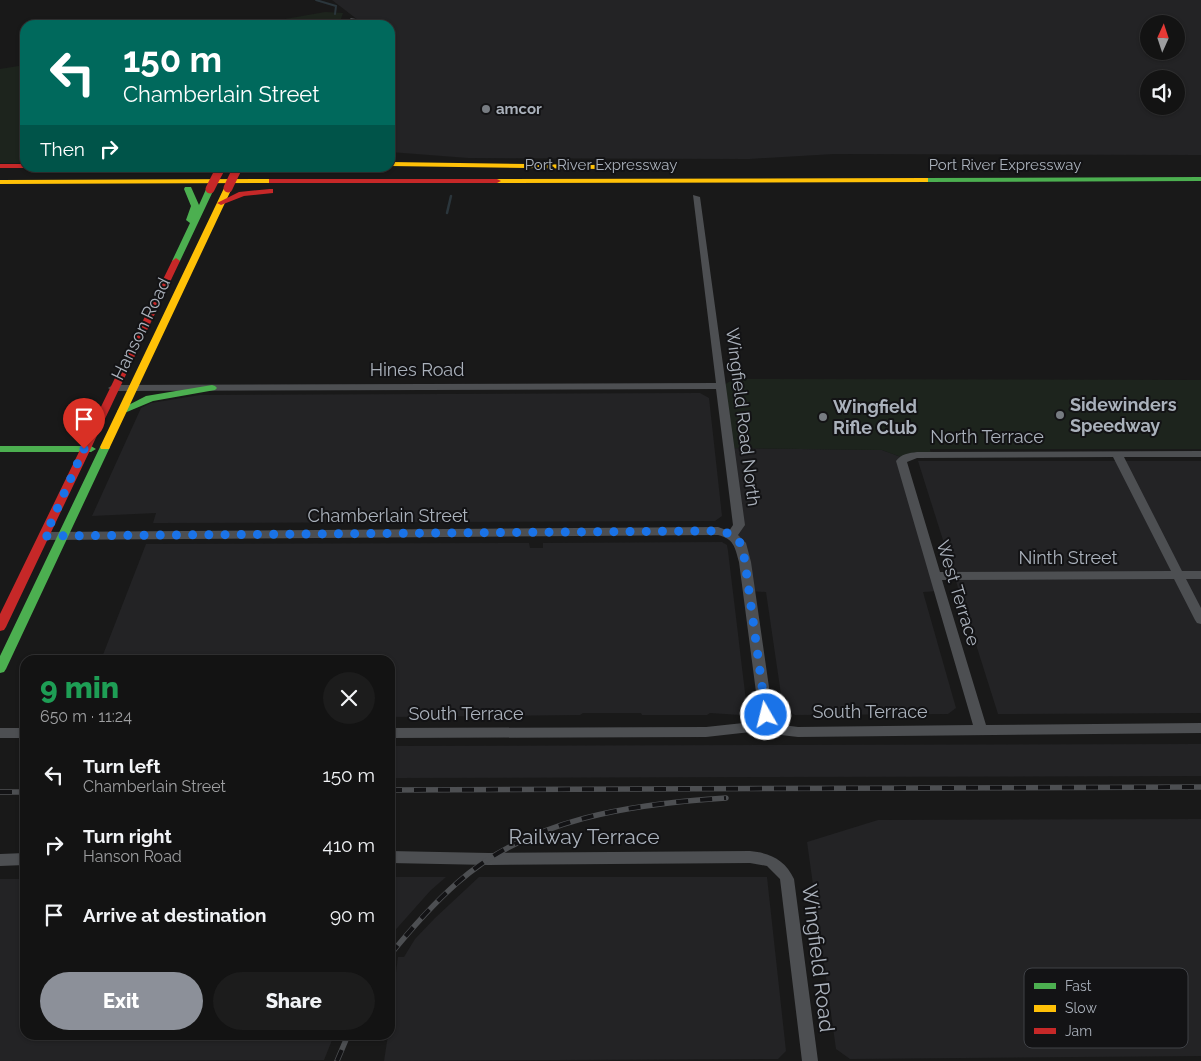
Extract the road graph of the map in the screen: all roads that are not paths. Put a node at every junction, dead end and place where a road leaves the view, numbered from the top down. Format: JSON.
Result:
{"nodes":[{"id":1,"x":395,"y":164,"type":"edge"},
{"id":2,"x":0,"y":166,"type":"edge"},
{"id":3,"x":20,"y":166,"type":"edge"},
{"id":4,"x":615,"y":168,"type":"dead end"},
{"id":5,"x":653,"y":169,"type":"dead end"},
{"id":6,"x":219,"y":172,"type":"edge"},
{"id":7,"x":236,"y":172,"type":"edge"},
{"id":8,"x":1201,"y":172,"type":"edge"},
{"id":9,"x":0,"y":176,"type":"edge"},
{"id":10,"x":832,"y":177,"type":"junction"},
{"id":11,"x":1201,"y":179,"type":"edge"},
{"id":12,"x":0,"y":182,"type":"edge"},
{"id":13,"x":0,"y":187,"type":"edge"},
{"id":14,"x":210,"y":188,"type":"junction"},
{"id":15,"x":228,"y":188,"type":"junction"},
{"id":16,"x":299,"y":188,"type":"junction"},
{"id":17,"x":188,"y":189,"type":"junction"},
{"id":18,"x":696,"y":196,"type":"dead end"},
{"id":19,"x":221,"y":202,"type":"junction"},
{"id":20,"x":195,"y":222,"type":"junction"},
{"id":21,"x":722,"y":386,"type":"junction"},
{"id":22,"x":113,"y":388,"type":"junction"},
{"id":23,"x":132,"y":388,"type":"junction"},
{"id":24,"x":212,"y":388,"type":"junction"},
{"id":25,"x":122,"y":411,"type":"junction"},
{"id":26,"x":0,"y":449,"type":"edge"},
{"id":27,"x":84,"y":449,"type":"junction"},
{"id":28,"x":103,"y":449,"type":"junction"},
{"id":29,"x":1117,"y":454,"type":"junction"},
{"id":30,"x":1201,"y":454,"type":"edge"},
{"id":31,"x":902,"y":466,"type":"joint"},
{"id":32,"x":732,"y":535,"type":"junction"},
{"id":33,"x":45,"y":536,"type":"junction"},
{"id":34,"x":64,"y":536,"type":"junction"},
{"id":35,"x":1178,"y":575,"type":"junction"},
{"id":36,"x":1201,"y":575,"type":"edge"},
{"id":37,"x":934,"y":576,"type":"junction"},
{"id":38,"x":1201,"y":620,"type":"edge"},
{"id":39,"x":0,"y":628,"type":"edge"},
{"id":40,"x":0,"y":669,"type":"edge"},
{"id":41,"x":770,"y":725,"type":"junction"},
{"id":42,"x":1201,"y":728,"type":"edge"},
{"id":43,"x":981,"y":730,"type":"junction"},
{"id":44,"x":0,"y":733,"type":"edge"},
{"id":45,"x":20,"y":733,"type":"edge"},
{"id":46,"x":395,"y":733,"type":"edge"},
{"id":47,"x":395,"y":857,"type":"edge"},
{"id":48,"x":20,"y":859,"type":"edge"},
{"id":49,"x":0,"y":860,"type":"edge"},
{"id":50,"x":776,"y":863,"type":"joint"},
{"id":51,"x":810,"y":1061,"type":"edge"}],
"edges":[{"from":1,"to":4,"type":"main road"},
{"from":2,"to":3,"type":"main road"},
{"from":5,"to":10,"type":"main road"},
{"from":6,"to":14,"type":"main road","name":"Hanson Road","bridge":true},
{"from":7,"to":15,"type":"main road","name":"Hanson Road","bridge":true},
{"from":8,"to":10,"type":"main road","name":"Port River Expressway"},
{"from":9,"to":10,"type":"main road","name":"Port River Expressway"},
{"from":10,"to":11,"type":"main road","name":"Port River Expressway"},
{"from":10,"to":12,"type":"main road","name":"Port River Expressway"},
{"from":10,"to":16,"type":"main road"},
{"from":13,"to":17,"type":"main road"},
{"from":14,"to":15,"type":"main road"},
{"from":14,"to":17,"type":"main road"},
{"from":14,"to":20,"type":"main road","name":"Hanson Road"},
{"from":15,"to":16,"type":"main road"},
{"from":15,"to":19,"type":"main road","name":"Hanson Road"},
{"from":16,"to":19,"type":"main road"},
{"from":17,"to":20,"type":"main road"},
{"from":18,"to":21,"type":"street","name":"Wingfield Road North"},
{"from":19,"to":23,"type":"main road","name":"Hanson Road"},
{"from":20,"to":22,"type":"main road","name":"Hanson Road"},
{"from":21,"to":24,"type":"street","name":"Hines Road"},
{"from":21,"to":32,"type":"street","name":"Wingfield Road North"},
{"from":22,"to":23,"type":"street","name":"Hines Road"},
{"from":22,"to":27,"type":"main road","name":"Hanson Road"},
{"from":23,"to":24,"type":"street","name":"Hines Road"},
{"from":23,"to":25,"type":"main road","name":"Hanson Road"},
{"from":24,"to":25,"type":"main road"},
{"from":25,"to":28,"type":"main road","name":"Hanson Road"},
{"from":26,"to":27,"type":"main road"},
{"from":27,"to":28,"type":"main road"},
{"from":27,"to":33,"type":"main road","name":"Hanson Road"},
{"from":28,"to":34,"type":"main road","name":"Hanson Road"},
{"from":29,"to":30,"type":"street","name":"North Terrace"},
{"from":29,"to":31,"type":"street","name":"North Terrace"},
{"from":29,"to":35,"type":"street"},
{"from":31,"to":37,"type":"street","name":"West Terrace"},
{"from":32,"to":34,"type":"street","name":"Chamberlain Street"},
{"from":32,"to":41,"type":"street"},
{"from":33,"to":34,"type":"street","name":"Chamberlain Street"},
{"from":33,"to":39,"type":"main road","name":"Hanson Road"},
{"from":34,"to":40,"type":"main road","name":"Hanson Road"},
{"from":35,"to":36,"type":"street","name":"Ninth Street"},
{"from":35,"to":37,"type":"street","name":"Ninth Street"},
{"from":35,"to":38,"type":"street"},
{"from":37,"to":43,"type":"street","name":"West Terrace"},
{"from":41,"to":43,"type":"street","name":"South Terrace"},
{"from":41,"to":46,"type":"street","name":"South Terrace"},
{"from":42,"to":43,"type":"street","name":"South Terrace"},
{"from":44,"to":45,"type":"street"},
{"from":47,"to":50,"type":"street","name":"Railway Terrace"},
{"from":48,"to":49,"type":"street"},
{"from":50,"to":51,"type":"street","name":"Wingfield Road"}]}
